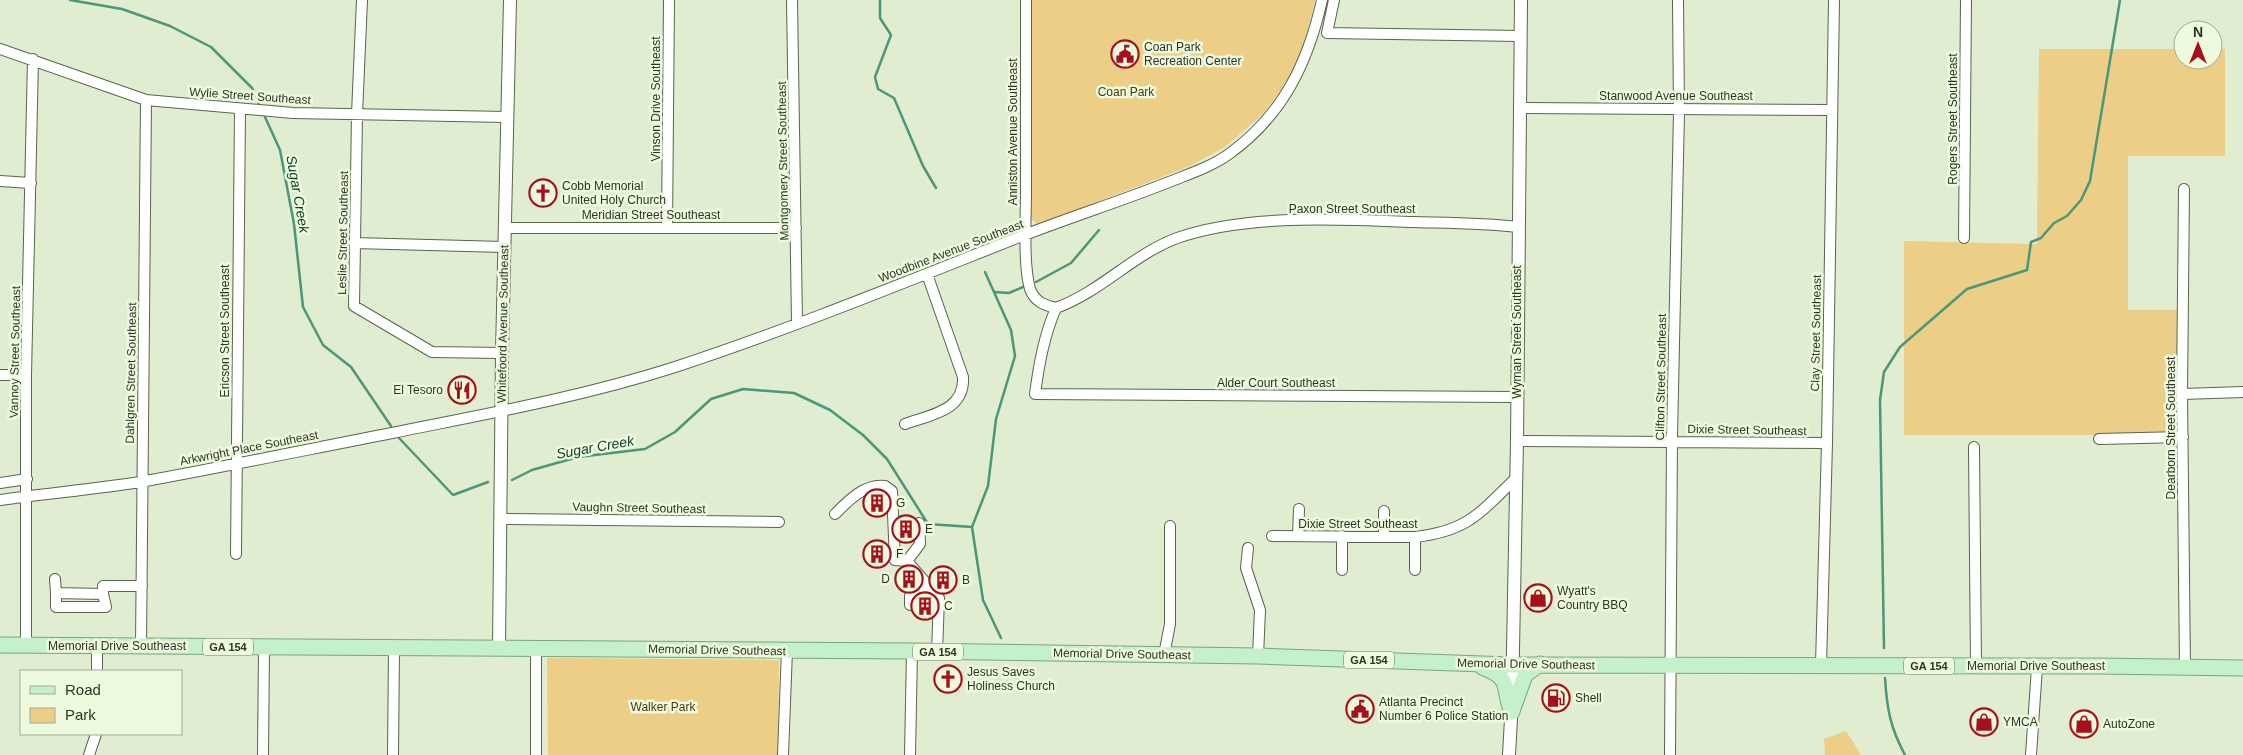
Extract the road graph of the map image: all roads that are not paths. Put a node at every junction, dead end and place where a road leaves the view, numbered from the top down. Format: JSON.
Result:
{"nodes":[{"id":1,"x":362,"y":0,"type":"edge"},
{"id":2,"x":510,"y":0,"type":"edge"},
{"id":3,"x":669,"y":0,"type":"edge"},
{"id":4,"x":792,"y":0,"type":"edge"},
{"id":5,"x":1026,"y":0,"type":"edge"},
{"id":6,"x":1322,"y":0,"type":"edge"},
{"id":7,"x":1334,"y":0,"type":"edge"},
{"id":8,"x":1521,"y":0,"type":"edge"},
{"id":9,"x":1678,"y":0,"type":"edge"},
{"id":10,"x":1834,"y":0,"type":"edge"},
{"id":11,"x":1966,"y":0,"type":"edge"},
{"id":12,"x":1520,"y":36,"type":"junction"},
{"id":13,"x":0,"y":49,"type":"edge"},
{"id":14,"x":33,"y":59,"type":"junction"},
{"id":15,"x":146,"y":100,"type":"junction"},
{"id":16,"x":1519,"y":108,"type":"junction"},
{"id":17,"x":1679,"y":108,"type":"junction"},
{"id":18,"x":240,"y":109,"type":"junction"},
{"id":19,"x":1832,"y":110,"type":"junction"},
{"id":20,"x":357,"y":114,"type":"junction"},
{"id":21,"x":507,"y":117,"type":"junction"},
{"id":22,"x":0,"y":181,"type":"edge"},
{"id":23,"x":31,"y":183,"type":"junction"},
{"id":24,"x":2184,"y":189,"type":"dead end"},
{"id":25,"x":1518,"y":227,"type":"junction"},
{"id":26,"x":505,"y":228,"type":"junction"},
{"id":27,"x":667,"y":228,"type":"junction"},
{"id":28,"x":796,"y":228,"type":"junction"},
{"id":29,"x":1026,"y":235,"type":"junction"},
{"id":30,"x":1964,"y":238,"type":"dead end"},
{"id":31,"x":354,"y":243,"type":"junction"},
{"id":32,"x":504,"y":247,"type":"junction"},
{"id":33,"x":927,"y":274,"type":"junction"},
{"id":34,"x":1056,"y":308,"type":"junction"},
{"id":35,"x":797,"y":322,"type":"junction"},
{"id":36,"x":502,"y":353,"type":"junction"},
{"id":37,"x":0,"y":375,"type":"edge"},
{"id":38,"x":26,"y":375,"type":"junction"},
{"id":39,"x":2243,"y":392,"type":"edge"},
{"id":40,"x":2182,"y":394,"type":"junction"},
{"id":41,"x":1516,"y":397,"type":"junction"},
{"id":42,"x":501,"y":411,"type":"junction"},
{"id":43,"x":905,"y":424,"type":"dead end"},
{"id":44,"x":2183,"y":437,"type":"junction"},
{"id":45,"x":2099,"y":439,"type":"dead end"},
{"id":46,"x":1517,"y":441,"type":"junction"},
{"id":47,"x":1672,"y":441,"type":"junction"},
{"id":48,"x":1827,"y":443,"type":"junction"},
{"id":49,"x":1974,"y":447,"type":"dead end"},
{"id":50,"x":237,"y":463,"type":"junction"},
{"id":51,"x":27,"y":479,"type":"junction"},
{"id":52,"x":1515,"y":479,"type":"junction"},
{"id":53,"x":143,"y":482,"type":"junction"},
{"id":54,"x":0,"y":483,"type":"edge"},
{"id":55,"x":27,"y":496,"type":"junction"},
{"id":56,"x":0,"y":500,"type":"edge"},
{"id":57,"x":1299,"y":509,"type":"dead end"},
{"id":58,"x":1384,"y":511,"type":"dead end"},
{"id":59,"x":835,"y":514,"type":"dead end"},
{"id":60,"x":500,"y":519,"type":"junction"},
{"id":61,"x":779,"y":522,"type":"dead end"},
{"id":62,"x":919,"y":523,"type":"dead end"},
{"id":63,"x":1170,"y":526,"type":"dead end"},
{"id":64,"x":1272,"y":536,"type":"dead end"},
{"id":65,"x":1298,"y":536,"type":"junction"},
{"id":66,"x":1342,"y":536,"type":"junction"},
{"id":67,"x":1384,"y":537,"type":"junction"},
{"id":68,"x":1415,"y":538,"type":"junction"},
{"id":69,"x":1248,"y":548,"type":"dead end"},
{"id":70,"x":236,"y":554,"type":"dead end"},
{"id":71,"x":907,"y":561,"type":"junction"},
{"id":72,"x":1342,"y":570,"type":"dead end"},
{"id":73,"x":1415,"y":570,"type":"dead end"},
{"id":74,"x":55,"y":579,"type":"dead end"},
{"id":75,"x":142,"y":586,"type":"junction"},
{"id":76,"x":928,"y":586,"type":"junction"},
{"id":77,"x":910,"y":605,"type":"dead end"},
{"id":78,"x":0,"y":645,"type":"edge"},
{"id":79,"x":26,"y":646,"type":"junction"},
{"id":80,"x":97,"y":646,"type":"junction"},
{"id":81,"x":141,"y":646,"type":"junction"},
{"id":82,"x":499,"y":647,"type":"junction"},
{"id":83,"x":264,"y":648,"type":"junction"},
{"id":84,"x":394,"y":648,"type":"junction"},
{"id":85,"x":536,"y":648,"type":"junction"},
{"id":86,"x":787,"y":650,"type":"junction"},
{"id":87,"x":912,"y":651,"type":"junction"},
{"id":88,"x":938,"y":652,"type":"junction"},
{"id":89,"x":1164,"y":655,"type":"junction"},
{"id":90,"x":1258,"y":656,"type":"junction"},
{"id":91,"x":1471,"y":663,"type":"junction"},
{"id":92,"x":1540,"y":664,"type":"junction"},
{"id":93,"x":1511,"y":665,"type":"junction"},
{"id":94,"x":1672,"y":665,"type":"junction"},
{"id":95,"x":1821,"y":665,"type":"junction"},
{"id":96,"x":1976,"y":666,"type":"junction"},
{"id":97,"x":2037,"y":667,"type":"junction"},
{"id":98,"x":2185,"y":667,"type":"junction"},
{"id":99,"x":2243,"y":668,"type":"edge"},
{"id":100,"x":97,"y":670,"type":"edge"},
{"id":101,"x":1512,"y":712,"type":"junction"},
{"id":102,"x":96,"y":735,"type":"edge"},
{"id":103,"x":89,"y":755,"type":"edge"},
{"id":104,"x":263,"y":755,"type":"edge"},
{"id":105,"x":393,"y":755,"type":"edge"},
{"id":106,"x":536,"y":755,"type":"edge"},
{"id":107,"x":783,"y":755,"type":"edge"},
{"id":108,"x":910,"y":755,"type":"edge"},
{"id":109,"x":1509,"y":755,"type":"edge"},
{"id":110,"x":1670,"y":755,"type":"edge"},
{"id":111,"x":2031,"y":755,"type":"edge"}],
"edges":[{"from":1,"to":20,"type":"street","name":"Leslie Street Southeast"},
{"from":2,"to":21,"type":"street","name":"Whitefoord Avenue Southeast"},
{"from":3,"to":27,"type":"street","name":"Vinson Drive Southeast"},
{"from":4,"to":28,"type":"street","name":"Montgomery Street Southeast"},
{"from":5,"to":29,"type":"street","name":"Anniston Avenue Southeast"},
{"from":6,"to":29,"type":"street","name":"Woodbine Avenue Southeast"},
{"from":7,"to":12,"type":"street"},
{"from":8,"to":12,"type":"street","name":"Wyman Street Southeast"},
{"from":9,"to":17,"type":"street","name":"Clifton Street Southeast"},
{"from":10,"to":19,"type":"street","name":"Clay Street Southeast"},
{"from":11,"to":30,"type":"street","name":"Rogers Street Southeast"},
{"from":12,"to":16,"type":"street","name":"Wyman Street Southeast"},
{"from":13,"to":14,"type":"street","name":"Wylie Street Southeast"},
{"from":14,"to":15,"type":"street","name":"Wylie Street Southeast"},
{"from":14,"to":23,"type":"street","name":"Vannoy Street Southeast"},
{"from":15,"to":18,"type":"street","name":"Wylie Street Southeast"},
{"from":15,"to":53,"type":"street","name":"Dahlgren Street Southeast"},
{"from":16,"to":17,"type":"street","name":"Stanwood Avenue Southeast"},
{"from":16,"to":25,"type":"street","name":"Wyman Street Southeast"},
{"from":17,"to":19,"type":"street","name":"Stanwood Avenue Southeast"},
{"from":17,"to":47,"type":"street","name":"Clifton Street Southeast"},
{"from":18,"to":20,"type":"street","name":"Wylie Street Southeast"},
{"from":18,"to":50,"type":"street","name":"Ericson Street Southeast"},
{"from":19,"to":48,"type":"street","name":"Clay Street Southeast"},
{"from":20,"to":21,"type":"street","name":"Wylie Street Southeast"},
{"from":20,"to":31,"type":"street","name":"Leslie Street Southeast"},
{"from":21,"to":26,"type":"street","name":"Whitefoord Avenue Southeast"},
{"from":22,"to":23,"type":"street"},
{"from":23,"to":38,"type":"street","name":"Vannoy Street Southeast"},
{"from":24,"to":40,"type":"street","name":"Dearborn Street Southeast"},
{"from":25,"to":34,"type":"street","name":"Paxon Street Southeast"},
{"from":25,"to":41,"type":"street","name":"Wyman Street Southeast"},
{"from":26,"to":27,"type":"street","name":"Meridian Street Southeast"},
{"from":26,"to":32,"type":"street","name":"Whitefoord Avenue Southeast"},
{"from":27,"to":28,"type":"street","name":"Meridian Street Southeast"},
{"from":28,"to":35,"type":"street","name":"Montgomery Street Southeast"},
{"from":29,"to":33,"type":"street","name":"Woodbine Avenue Southeast"},
{"from":29,"to":34,"type":"street","name":"Anniston Avenue Southeast"},
{"from":31,"to":32,"type":"street"},
{"from":31,"to":36,"type":"street","name":"Leslie Street Southeast"},
{"from":32,"to":36,"type":"street","name":"Whitefoord Avenue Southeast"},
{"from":33,"to":35,"type":"street","name":"Woodbine Avenue Southeast"},
{"from":33,"to":43,"type":"street"},
{"from":34,"to":41,"type":"street","name":"Alder Court Southeast"},
{"from":35,"to":42,"type":"street","name":"Woodbine Avenue Southeast"},
{"from":36,"to":42,"type":"street","name":"Whitefoord Avenue Southeast"},
{"from":37,"to":38,"type":"street"},
{"from":38,"to":51,"type":"street","name":"Vannoy Street Southeast"},
{"from":39,"to":40,"type":"street"},
{"from":40,"to":44,"type":"street","name":"Dearborn Street Southeast"},
{"from":41,"to":46,"type":"street","name":"Wyman Street Southeast"},
{"from":42,"to":50,"type":"street","name":"Arkwright Place Southeast"},
{"from":42,"to":60,"type":"street","name":"Whitefoord Avenue Southeast"},
{"from":44,"to":45,"type":"street"},
{"from":44,"to":98,"type":"street","name":"Dearborn Street Southeast"},
{"from":46,"to":47,"type":"street","name":"Dixie Street Southeast"},
{"from":46,"to":52,"type":"street","name":"Wyman Street Southeast"},
{"from":47,"to":48,"type":"street","name":"Dixie Street Southeast"},
{"from":47,"to":94,"type":"street","name":"Clifton Street Southeast"},
{"from":48,"to":95,"type":"street","name":"Clay Street Southeast"},
{"from":49,"to":96,"type":"street"},
{"from":50,"to":53,"type":"street","name":"Arkwright Place Southeast"},
{"from":50,"to":70,"type":"street","name":"Ericson Street Southeast"},
{"from":51,"to":54,"type":"street"},
{"from":51,"to":55,"type":"street","name":"Vannoy Street Southeast"},
{"from":52,"to":68,"type":"street","name":"Dixie Street Southeast"},
{"from":52,"to":93,"type":"street","name":"Wyman Street Southeast"},
{"from":53,"to":55,"type":"street","name":"Arkwright Place Southeast"},
{"from":53,"to":75,"type":"street","name":"Dahlgren Street Southeast"},
{"from":55,"to":56,"type":"street","name":"Arkwright Place Southeast"},
{"from":55,"to":79,"type":"street","name":"Vannoy Street Southeast"},
{"from":57,"to":65,"type":"street"},
{"from":58,"to":67,"type":"street"},
{"from":59,"to":71,"type":"street"},
{"from":60,"to":61,"type":"street","name":"Vaughn Street Southeast"},
{"from":60,"to":82,"type":"street","name":"Whitefoord Avenue Southeast"},
{"from":62,"to":71,"type":"street"},
{"from":63,"to":89,"type":"street"},
{"from":64,"to":65,"type":"street","name":"Dixie Street Southeast"},
{"from":65,"to":66,"type":"street","name":"Dixie Street Southeast"},
{"from":66,"to":67,"type":"street","name":"Dixie Street Southeast"},
{"from":66,"to":72,"type":"street"},
{"from":67,"to":68,"type":"street","name":"Dixie Street Southeast"},
{"from":68,"to":73,"type":"street"},
{"from":69,"to":90,"type":"street"},
{"from":71,"to":76,"type":"street"},
{"from":74,"to":75,"type":"street"},
{"from":75,"to":81,"type":"street","name":"Dahlgren Street Southeast"},
{"from":76,"to":77,"type":"street"},
{"from":76,"to":88,"type":"street"},
{"from":78,"to":79,"type":"main road","name":"Memorial Drive Southeast","number":"GA 154"},
{"from":79,"to":80,"type":"main road","name":"Memorial Drive Southeast","number":"GA 154"},
{"from":80,"to":81,"type":"main road","name":"Memorial Drive Southeast","number":"GA 154"},
{"from":80,"to":100,"type":"street"},
{"from":81,"to":83,"type":"main road","name":"Memorial Drive Southeast","number":"GA 154"},
{"from":82,"to":84,"type":"main road","name":"Memorial Drive Southeast","number":"GA 154"},
{"from":82,"to":85,"type":"main road","name":"Memorial Drive Southeast","number":"GA 154"},
{"from":83,"to":84,"type":"main road","name":"Memorial Drive Southeast","number":"GA 154"},
{"from":83,"to":104,"type":"street"},
{"from":84,"to":105,"type":"street"},
{"from":85,"to":86,"type":"main road","name":"Memorial Drive Southeast","number":"GA 154"},
{"from":85,"to":106,"type":"street"},
{"from":86,"to":87,"type":"main road","name":"Memorial Drive Southeast","number":"GA 154"},
{"from":86,"to":107,"type":"street"},
{"from":87,"to":88,"type":"main road","name":"Memorial Drive Southeast","number":"GA 154"},
{"from":87,"to":108,"type":"street"},
{"from":88,"to":89,"type":"main road","name":"Memorial Drive Southeast","number":"GA 154"},
{"from":89,"to":90,"type":"main road","name":"Memorial Drive Southeast","number":"GA 154"},
{"from":90,"to":91,"type":"main road","name":"Memorial Drive Southeast","number":"GA 154"},
{"from":91,"to":93,"type":"main road","name":"Memorial Drive Southeast","number":"GA 154"},
{"from":91,"to":101,"type":"main road"},
{"from":92,"to":93,"type":"main road","name":"Memorial Drive Southeast","number":"GA 154"},
{"from":92,"to":94,"type":"main road","name":"Memorial Drive Southeast","number":"GA 154"},
{"from":92,"to":101,"type":"main road"},
{"from":93,"to":101,"type":"street","name":"Wyman Street Southeast"},
{"from":94,"to":95,"type":"main road","name":"Memorial Drive Southeast","number":"GA 154"},
{"from":94,"to":110,"type":"street","name":"Clifton Street Southeast"},
{"from":95,"to":96,"type":"main road","name":"Memorial Drive Southeast","number":"GA 154"},
{"from":96,"to":97,"type":"main road","name":"Memorial Drive Southeast","number":"GA 154"},
{"from":97,"to":98,"type":"main road","name":"Memorial Drive Southeast","number":"GA 154"},
{"from":97,"to":111,"type":"street"},
{"from":98,"to":99,"type":"main road","name":"Memorial Drive Southeast","number":"GA 154"},
{"from":101,"to":109,"type":"street","name":"Wyman Street Southeast"},
{"from":102,"to":103,"type":"street"}]}
